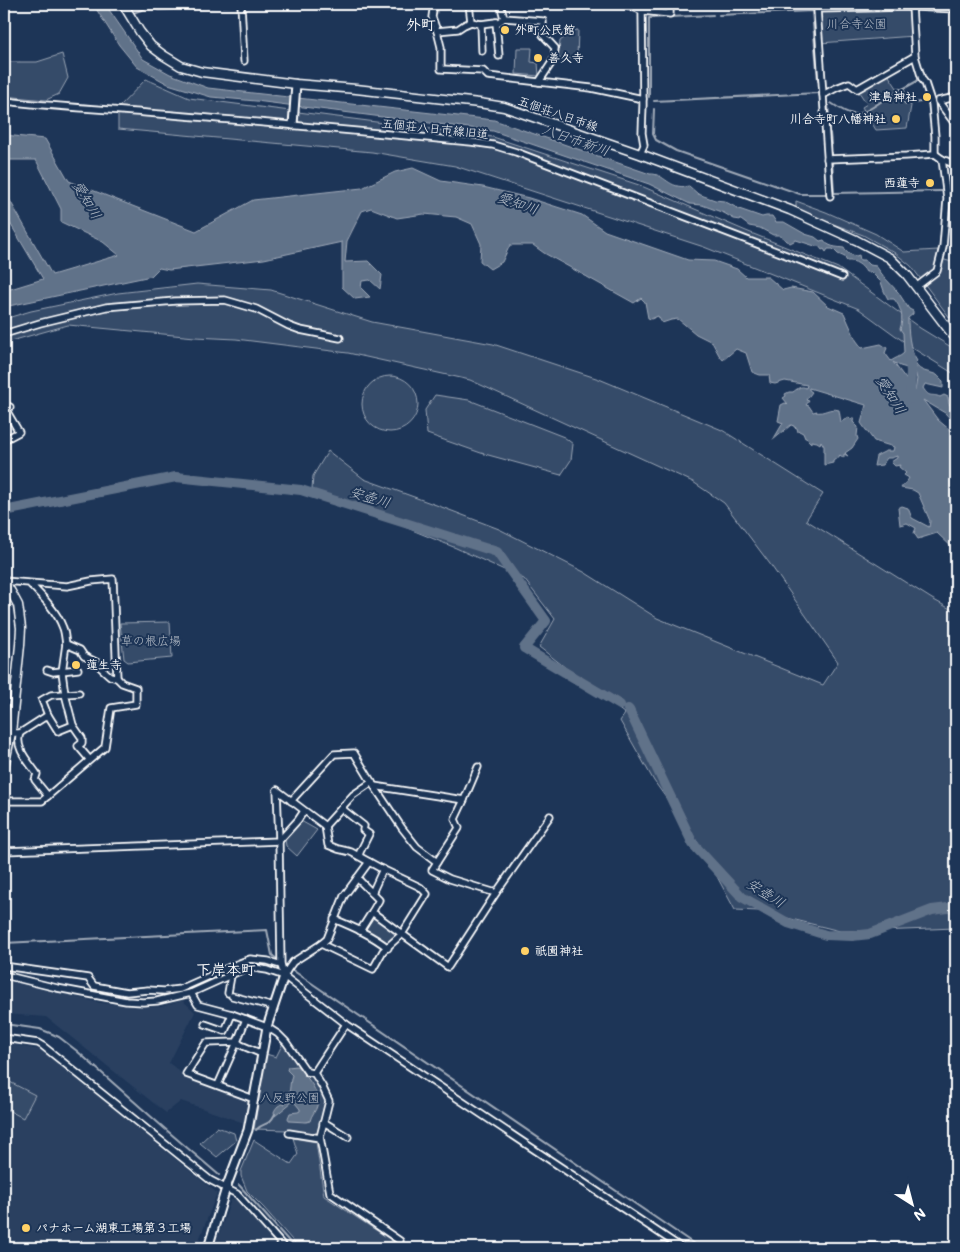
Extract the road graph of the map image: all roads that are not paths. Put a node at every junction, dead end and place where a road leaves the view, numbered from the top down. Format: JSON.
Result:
{"nodes":[{"id":1,"x":123,"y":4,"type":"edge"},
{"id":2,"x":241,"y":4,"type":"edge"},
{"id":3,"x":434,"y":4,"type":"edge"},
{"id":4,"x":469,"y":4,"type":"edge"},
{"id":5,"x":500,"y":4,"type":"edge"},
{"id":6,"x":626,"y":4,"type":"edge"},
{"id":7,"x":670,"y":4,"type":"edge"},
{"id":8,"x":633,"y":6,"type":"edge"},
{"id":9,"x":912,"y":6,"type":"edge"},
{"id":10,"x":956,"y":9,"type":"edge"},
{"id":11,"x":642,"y":10,"type":"junction"},
{"id":12,"x":504,"y":18,"type":"junction"},
{"id":13,"x":471,"y":22,"type":"junction"},
{"id":14,"x":496,"y":22,"type":"junction"},
{"id":15,"x":481,"y":24,"type":"junction"},
{"id":16,"x":437,"y":31,"type":"junction"},
{"id":17,"x":482,"y":51,"type":"dead end"},
{"id":18,"x":499,"y":56,"type":"dead end"},
{"id":19,"x":915,"y":56,"type":"junction"},
{"id":20,"x":244,"y":61,"type":"dead end"},
{"id":21,"x":539,"y":82,"type":"junction"},
{"id":22,"x":295,"y":86,"type":"junction"},
{"id":23,"x":823,"y":96,"type":"junction"},
{"id":24,"x":956,"y":97,"type":"edge"},
{"id":25,"x":643,"y":99,"type":"junction"},
{"id":26,"x":4,"y":101,"type":"edge"},
{"id":27,"x":935,"y":102,"type":"junction"},
{"id":28,"x":293,"y":122,"type":"junction"},
{"id":29,"x":956,"y":125,"type":"edge"},
{"id":30,"x":640,"y":154,"type":"junction"},
{"id":31,"x":935,"y":154,"type":"junction"},
{"id":32,"x":827,"y":159,"type":"junction"},
{"id":33,"x":942,"y":159,"type":"junction"},
{"id":34,"x":956,"y":165,"type":"edge"},
{"id":35,"x":830,"y":196,"type":"dead end"},
{"id":36,"x":842,"y":277,"type":"dead end"},
{"id":37,"x":916,"y":287,"type":"junction"},
{"id":38,"x":4,"y":334,"type":"edge"},
{"id":39,"x":340,"y":338,"type":"dead end"},
{"id":40,"x":956,"y":338,"type":"edge"},
{"id":41,"x":4,"y":404,"type":"edge"},
{"id":42,"x":4,"y":440,"type":"edge"},
{"id":43,"x":4,"y":580,"type":"edge"},
{"id":44,"x":29,"y":583,"type":"junction"},
{"id":45,"x":66,"y":644,"type":"junction"},
{"id":46,"x":78,"y":669,"type":"dead end"},
{"id":47,"x":47,"y":670,"type":"dead end"},
{"id":48,"x":62,"y":672,"type":"junction"},
{"id":49,"x":117,"y":678,"type":"junction"},
{"id":50,"x":79,"y":693,"type":"dead end"},
{"id":51,"x":65,"y":694,"type":"junction"},
{"id":52,"x":48,"y":715,"type":"junction"},
{"id":53,"x":73,"y":725,"type":"junction"},
{"id":54,"x":10,"y":732,"type":"junction"},
{"id":55,"x":20,"y":733,"type":"junction"},
{"id":56,"x":89,"y":760,"type":"junction"},
{"id":57,"x":4,"y":767,"type":"edge"},
{"id":58,"x":478,"y":767,"type":"dead end"},
{"id":59,"x":373,"y":784,"type":"junction"},
{"id":60,"x":48,"y":796,"type":"junction"},
{"id":61,"x":464,"y":800,"type":"junction"},
{"id":62,"x":4,"y":801,"type":"edge"},
{"id":63,"x":291,"y":801,"type":"junction"},
{"id":64,"x":341,"y":808,"type":"junction"},
{"id":65,"x":304,"y":811,"type":"junction"},
{"id":66,"x":550,"y":816,"type":"dead end"},
{"id":67,"x":325,"y":826,"type":"junction"},
{"id":68,"x":279,"y":841,"type":"junction"},
{"id":69,"x":4,"y":851,"type":"edge"},
{"id":70,"x":359,"y":856,"type":"junction"},
{"id":71,"x":369,"y":862,"type":"junction"},
{"id":72,"x":438,"y":862,"type":"junction"},
{"id":73,"x":383,"y":869,"type":"junction"},
{"id":74,"x":357,"y":878,"type":"junction"},
{"id":75,"x":372,"y":893,"type":"junction"},
{"id":76,"x":496,"y":893,"type":"junction"},
{"id":77,"x":372,"y":912,"type":"junction"},
{"id":78,"x":334,"y":920,"type":"junction"},
{"id":79,"x":360,"y":930,"type":"junction"},
{"id":80,"x":402,"y":934,"type":"junction"},
{"id":81,"x":321,"y":944,"type":"junction"},
{"id":82,"x":388,"y":948,"type":"junction"},
{"id":83,"x":281,"y":965,"type":"junction"},
{"id":84,"x":4,"y":966,"type":"edge"},
{"id":85,"x":4,"y":975,"type":"edge"},
{"id":86,"x":230,"y":976,"type":"junction"},
{"id":87,"x":284,"y":976,"type":"junction"},
{"id":88,"x":192,"y":993,"type":"junction"},
{"id":89,"x":274,"y":1007,"type":"junction"},
{"id":90,"x":232,"y":1014,"type":"junction"},
{"id":91,"x":246,"y":1019,"type":"junction"},
{"id":92,"x":206,"y":1024,"type":"dead end"},
{"id":93,"x":346,"y":1024,"type":"junction"},
{"id":94,"x":267,"y":1027,"type":"junction"},
{"id":95,"x":4,"y":1038,"type":"edge"},
{"id":96,"x":237,"y":1042,"type":"junction"},
{"id":97,"x":262,"y":1054,"type":"junction"},
{"id":98,"x":314,"y":1073,"type":"junction"},
{"id":99,"x":218,"y":1085,"type":"junction"},
{"id":100,"x":254,"y":1099,"type":"junction"},
{"id":101,"x":323,"y":1123,"type":"junction"},
{"id":102,"x":289,"y":1133,"type":"dead end"},
{"id":103,"x":348,"y":1137,"type":"dead end"},
{"id":104,"x":320,"y":1138,"type":"junction"},
{"id":105,"x":226,"y":1188,"type":"junction"},
{"id":106,"x":208,"y":1248,"type":"edge"},
{"id":107,"x":285,"y":1248,"type":"edge"},
{"id":108,"x":397,"y":1248,"type":"edge"},
{"id":109,"x":682,"y":1248,"type":"edge"},
{"id":110,"x":864,"y":1248,"type":"edge"},
{"id":111,"x":932,"y":1248,"type":"edge"}],
"edges":[{"from":1,"to":22,"type":"main road","name":"五個荘八日市線"},
{"from":2,"to":20,"type":"street"},
{"from":3,"to":16,"type":"street"},
{"from":4,"to":13,"type":"street"},
{"from":5,"to":12,"type":"street"},
{"from":6,"to":8,"type":"street"},
{"from":7,"to":11,"type":"street"},
{"from":8,"to":11,"type":"street"},
{"from":9,"to":10,"type":"street"},
{"from":9,"to":19,"type":"street"},
{"from":9,"to":23,"type":"street"},
{"from":11,"to":25,"type":"street"},
{"from":12,"to":14,"type":"street"},
{"from":12,"to":21,"type":"street"},
{"from":13,"to":15,"type":"street"},
{"from":13,"to":16,"type":"street"},
{"from":14,"to":15,"type":"street"},
{"from":14,"to":18,"type":"street"},
{"from":15,"to":17,"type":"street"},
{"from":16,"to":21,"type":"street"},
{"from":19,"to":23,"type":"street"},
{"from":19,"to":27,"type":"street"},
{"from":21,"to":25,"type":"street"},
{"from":22,"to":28,"type":"street"},
{"from":22,"to":30,"type":"main road","name":"五個荘八日市線"},
{"from":23,"to":32,"type":"street"},
{"from":24,"to":27,"type":"street"},
{"from":25,"to":30,"type":"street"},
{"from":26,"to":28,"type":"street","name":"五個荘八日市線旧道"},
{"from":27,"to":29,"type":"street"},
{"from":27,"to":31,"type":"street"},
{"from":28,"to":36,"type":"street","name":"五個荘八日市線旧道"},
{"from":30,"to":37,"type":"main road","name":"五個荘八日市線"},
{"from":31,"to":32,"type":"street"},
{"from":31,"to":33,"type":"street"},
{"from":32,"to":35,"type":"street"},
{"from":33,"to":34,"type":"street"},
{"from":33,"to":37,"type":"street"},
{"from":37,"to":40,"type":"main road","name":"五個荘八日市線"},
{"from":38,"to":39,"type":"street"},
{"from":41,"to":42,"type":"street"},
{"from":43,"to":44,"type":"street"},
{"from":43,"to":54,"type":"main road"},
{"from":44,"to":45,"type":"street"},
{"from":44,"to":49,"type":"street"},
{"from":45,"to":48,"type":"street"},
{"from":45,"to":49,"type":"street"},
{"from":46,"to":48,"type":"street"},
{"from":47,"to":48,"type":"street"},
{"from":48,"to":51,"type":"street"},
{"from":49,"to":56,"type":"street"},
{"from":50,"to":51,"type":"street"},
{"from":51,"to":52,"type":"street"},
{"from":51,"to":53,"type":"street"},
{"from":52,"to":53,"type":"street"},
{"from":52,"to":55,"type":"street"},
{"from":53,"to":56,"type":"street"},
{"from":54,"to":55,"type":"street"},
{"from":54,"to":57,"type":"main road"},
{"from":55,"to":60,"type":"street"},
{"from":56,"to":60,"type":"street"},
{"from":58,"to":61,"type":"street"},
{"from":59,"to":61,"type":"street"},
{"from":59,"to":63,"type":"street"},
{"from":59,"to":64,"type":"street"},
{"from":59,"to":72,"type":"street"},
{"from":60,"to":62,"type":"street"},
{"from":61,"to":72,"type":"street"},
{"from":63,"to":65,"type":"street"},
{"from":63,"to":68,"type":"street"},
{"from":64,"to":67,"type":"street"},
{"from":64,"to":70,"type":"street"},
{"from":65,"to":67,"type":"street"},
{"from":65,"to":68,"type":"street"},
{"from":66,"to":76,"type":"street"},
{"from":67,"to":70,"type":"street"},
{"from":68,"to":69,"type":"street"},
{"from":68,"to":83,"type":"street"},
{"from":70,"to":71,"type":"street"},
{"from":71,"to":73,"type":"street"},
{"from":71,"to":74,"type":"street"},
{"from":72,"to":76,"type":"street"},
{"from":73,"to":75,"type":"street"},
{"from":73,"to":80,"type":"street"},
{"from":74,"to":75,"type":"street"},
{"from":74,"to":78,"type":"street"},
{"from":75,"to":77,"type":"street"},
{"from":76,"to":80,"type":"street"},
{"from":77,"to":79,"type":"street"},
{"from":77,"to":80,"type":"street"},
{"from":78,"to":79,"type":"street"},
{"from":78,"to":81,"type":"street"},
{"from":79,"to":82,"type":"street"},
{"from":80,"to":82,"type":"street"},
{"from":81,"to":82,"type":"street"},
{"from":81,"to":87,"type":"street"},
{"from":83,"to":84,"type":"street"},
{"from":83,"to":87,"type":"street"},
{"from":85,"to":88,"type":"street"},
{"from":86,"to":87,"type":"street"},
{"from":86,"to":88,"type":"street"},
{"from":86,"to":89,"type":"street"},
{"from":87,"to":89,"type":"street"},
{"from":87,"to":93,"type":"street"},
{"from":88,"to":90,"type":"street"},
{"from":89,"to":94,"type":"street"},
{"from":90,"to":91,"type":"street"},
{"from":90,"to":92,"type":"street"},
{"from":91,"to":94,"type":"street"},
{"from":91,"to":96,"type":"street"},
{"from":93,"to":98,"type":"street"},
{"from":93,"to":109,"type":"street"},
{"from":94,"to":97,"type":"street"},
{"from":94,"to":98,"type":"street"},
{"from":95,"to":105,"type":"street"},
{"from":96,"to":97,"type":"street"},
{"from":96,"to":99,"type":"street"},
{"from":96,"to":99,"type":"street"},
{"from":97,"to":100,"type":"street"},
{"from":98,"to":101,"type":"street"},
{"from":99,"to":100,"type":"street"},
{"from":100,"to":105,"type":"street"},
{"from":101,"to":103,"type":"street"},
{"from":101,"to":104,"type":"street"},
{"from":102,"to":104,"type":"street"},
{"from":104,"to":108,"type":"street"},
{"from":105,"to":106,"type":"street"},
{"from":105,"to":107,"type":"street"},
{"from":110,"to":111,"type":"street"}]}
